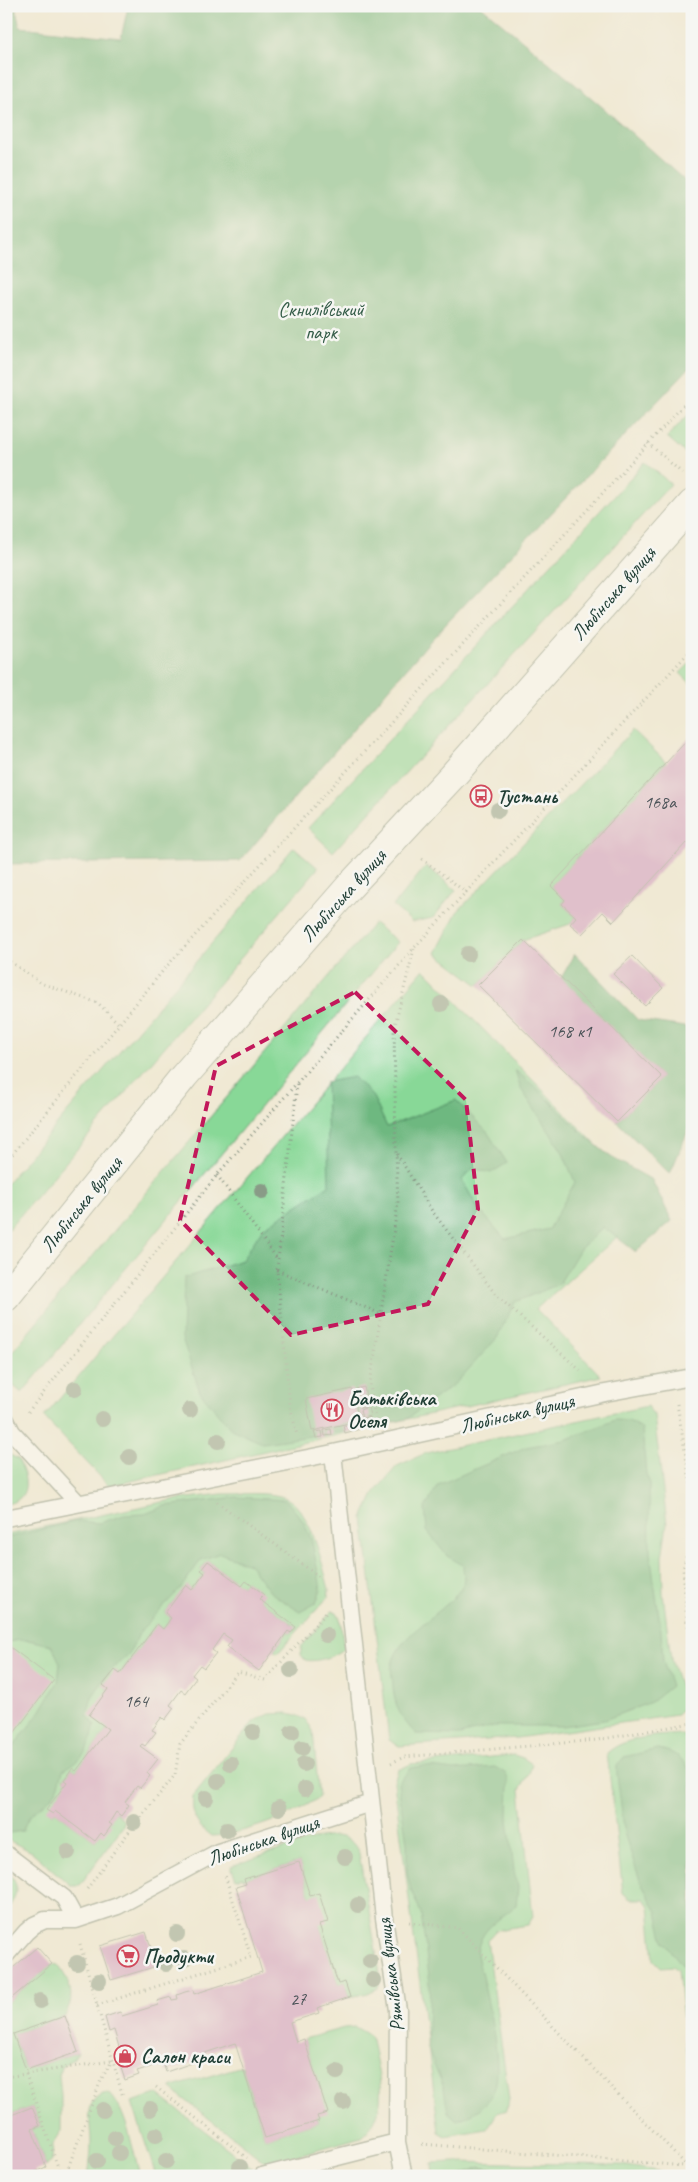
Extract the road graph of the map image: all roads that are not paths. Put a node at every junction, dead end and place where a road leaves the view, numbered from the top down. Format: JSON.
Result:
{"nodes":[{"id":1,"x":692,"y":504,"type":"edge"},
{"id":2,"x":6,"y":1297,"type":"edge"},
{"id":3,"x":692,"y":1377,"type":"edge"},
{"id":4,"x":8,"y":1427,"type":"edge"},
{"id":5,"x":333,"y":1453,"type":"junction"},
{"id":6,"x":78,"y":1503,"type":"junction"},
{"id":7,"x":6,"y":1518,"type":"edge"},
{"id":8,"x":371,"y":1803,"type":"junction"},
{"id":9,"x":6,"y":1854,"type":"edge"},
{"id":10,"x":76,"y":1920,"type":"junction"},
{"id":11,"x":6,"y":1956,"type":"edge"},
{"id":12,"x":397,"y":2142,"type":"junction"},
{"id":13,"x":265,"y":2175,"type":"edge"},
{"id":14,"x":404,"y":2176,"type":"edge"}],
"edges":[{"from":1,"to":2,"type":"main road","name":"Любінська вулиця"},
{"from":3,"to":5,"type":"lane","name":"Любінська вулиця"},
{"from":4,"to":6,"type":"lane"},
{"from":5,"to":6,"type":"lane","name":"Любінська вулиця"},
{"from":5,"to":8,"type":"lane","name":"Ряшівська вулиця"},
{"from":6,"to":7,"type":"lane","name":"Любінська вулиця"},
{"from":8,"to":10,"type":"lane","name":"Любінська вулиця"},
{"from":8,"to":12,"type":"lane","name":"Ряшівська вулиця"},
{"from":9,"to":10,"type":"lane"},
{"from":10,"to":11,"type":"lane","name":"Любінська вулиця"},
{"from":12,"to":13,"type":"lane"},
{"from":12,"to":14,"type":"lane","name":"Ряшівська вулиця"}]}
